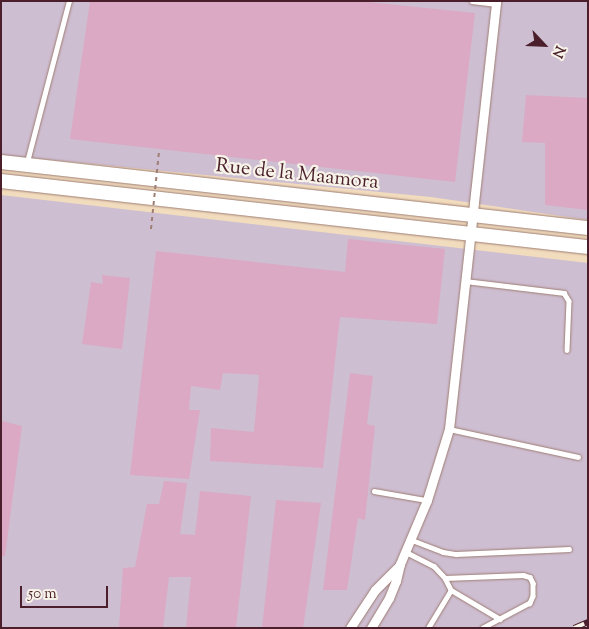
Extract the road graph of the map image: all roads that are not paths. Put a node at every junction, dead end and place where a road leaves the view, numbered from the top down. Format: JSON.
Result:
{"nodes":[{"id":1,"x":69,"y":1,"type":"edge"},
{"id":2,"x":472,"y":1,"type":"edge"},
{"id":3,"x":496,"y":3,"type":"edge"},
{"id":4,"x":1,"y":162,"type":"edge"},
{"id":5,"x":26,"y":165,"type":"junction"},
{"id":6,"x":1,"y":181,"type":"edge"},
{"id":7,"x":287,"y":194,"type":"junction"},
{"id":8,"x":285,"y":213,"type":"junction"},
{"id":9,"x":473,"y":214,"type":"junction"},
{"id":10,"x":588,"y":228,"type":"edge"},
{"id":11,"x":470,"y":233,"type":"junction"},
{"id":12,"x":588,"y":247,"type":"edge"},
{"id":13,"x":465,"y":281,"type":"junction"},
{"id":14,"x":567,"y":350,"type":"dead end"},
{"id":15,"x":449,"y":429,"type":"junction"},
{"id":16,"x":578,"y":457,"type":"dead end"},
{"id":17,"x":374,"y":491,"type":"dead end"},
{"id":18,"x":428,"y":500,"type":"junction"},
{"id":19,"x":412,"y":540,"type":"junction"},
{"id":20,"x":569,"y":549,"type":"dead end"},
{"id":21,"x":406,"y":552,"type":"junction"},
{"id":22,"x":400,"y":564,"type":"junction"},
{"id":23,"x":445,"y":578,"type":"junction"},
{"id":24,"x":451,"y":590,"type":"junction"},
{"id":25,"x":500,"y":619,"type":"junction"},
{"id":26,"x":350,"y":628,"type":"edge"},
{"id":27,"x":371,"y":628,"type":"edge"},
{"id":28,"x":428,"y":628,"type":"edge"},
{"id":29,"x":483,"y":628,"type":"edge"}],
"edges":[{"from":1,"to":5,"type":"lane"},
{"from":2,"to":3,"type":"lane"},
{"from":3,"to":9,"type":"street"},
{"from":4,"to":5,"type":"street","name":"Rue de la Maamora"},
{"from":5,"to":7,"type":"street","name":"Rue de la Maamora"},
{"from":6,"to":8,"type":"street","name":"Rue de la Maamora"},
{"from":7,"to":8,"type":"street"},
{"from":7,"to":9,"type":"street","name":"Rue de la Maamora"},
{"from":8,"to":11,"type":"street","name":"Rue de la Maamora"},
{"from":9,"to":10,"type":"street","name":"Rue de la Maamora"},
{"from":9,"to":11,"type":"street"},
{"from":11,"to":12,"type":"street","name":"Rue de la Maamora"},
{"from":11,"to":13,"type":"street"},
{"from":13,"to":14,"type":"lane"},
{"from":13,"to":15,"type":"street"},
{"from":15,"to":16,"type":"lane"},
{"from":15,"to":18,"type":"street"},
{"from":17,"to":18,"type":"lane"},
{"from":18,"to":19,"type":"street"},
{"from":19,"to":20,"type":"lane"},
{"from":19,"to":21,"type":"street"},
{"from":21,"to":22,"type":"street"},
{"from":21,"to":23,"type":"lane"},
{"from":22,"to":26,"type":"street"},
{"from":22,"to":27,"type":"street"},
{"from":23,"to":24,"type":"lane"},
{"from":23,"to":25,"type":"lane"},
{"from":24,"to":25,"type":"lane"},
{"from":24,"to":28,"type":"lane"},
{"from":25,"to":29,"type":"lane"}]}
